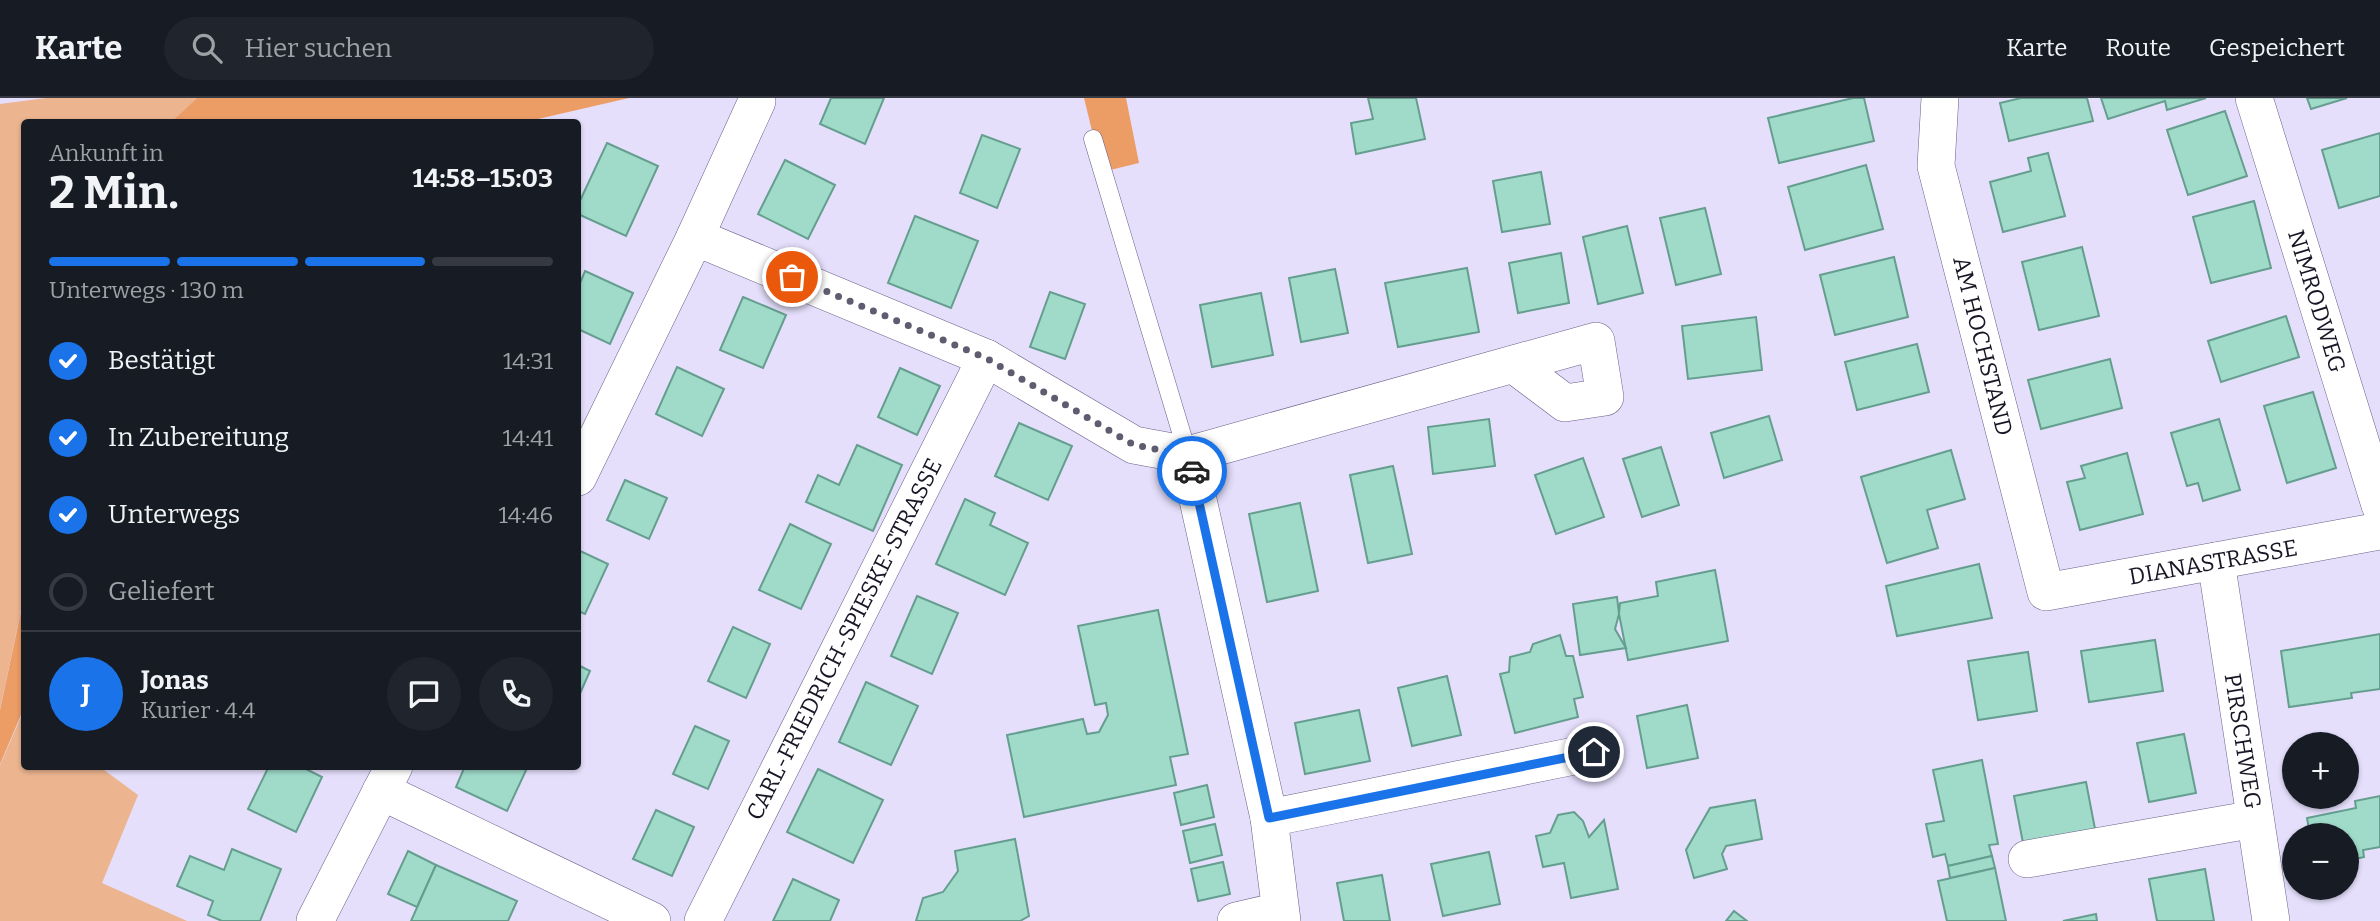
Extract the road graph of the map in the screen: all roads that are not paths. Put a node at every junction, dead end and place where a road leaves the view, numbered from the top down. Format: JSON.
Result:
{"nodes":[{"id":1,"x":1940,"y":98,"type":"edge"},
{"id":2,"x":2254,"y":98,"type":"edge"},
{"id":3,"x":757,"y":101,"type":"dead end"},
{"id":4,"x":1093,"y":139,"type":"dead end"},
{"id":5,"x":695,"y":237,"type":"junction"},
{"id":6,"x":986,"y":358,"type":"junction"},
{"id":7,"x":1513,"y":364,"type":"dead end"},
{"id":8,"x":1188,"y":455,"type":"junction"},
{"id":9,"x":581,"y":471,"type":"edge"},
{"id":10,"x":2380,"y":505,"type":"edge"},
{"id":11,"x":2380,"y":531,"type":"edge"},
{"id":12,"x":2216,"y":561,"type":"junction"},
{"id":13,"x":2046,"y":592,"type":"joint"},
{"id":14,"x":1594,"y":752,"type":"dead end"},
{"id":15,"x":388,"y":779,"type":"edge"},
{"id":16,"x":1269,"y":818,"type":"junction"},
{"id":17,"x":2255,"y":819,"type":"junction"},
{"id":18,"x":2027,"y":859,"type":"dead end"},
{"id":19,"x":1280,"y":916,"type":"edge"},
{"id":20,"x":315,"y":921,"type":"edge"},
{"id":21,"x":652,"y":921,"type":"edge"},
{"id":22,"x":703,"y":921,"type":"edge"},
{"id":23,"x":1236,"y":921,"type":"edge"},
{"id":24,"x":2271,"y":921,"type":"edge"}],
"edges":[{"from":1,"to":13,"type":"street","name":"AM HOCHSTAND"},
{"from":2,"to":10,"type":"street","name":"NIMRODWEG"},
{"from":3,"to":5,"type":"street"},
{"from":4,"to":8,"type":"lane"},
{"from":5,"to":6,"type":"street"},
{"from":5,"to":9,"type":"street"},
{"from":6,"to":8,"type":"street"},
{"from":6,"to":22,"type":"street","name":"CARL-FRIEDRICH-SPIESKE-STRASSE"},
{"from":7,"to":8,"type":"street"},
{"from":8,"to":16,"type":"street"},
{"from":11,"to":12,"type":"street","name":"DIANASTRASSE"},
{"from":12,"to":13,"type":"street","name":"DIANASTRASSE"},
{"from":12,"to":17,"type":"street","name":"PIRSCHWEG"},
{"from":14,"to":16,"type":"street"},
{"from":15,"to":20,"type":"street"},
{"from":15,"to":21,"type":"street"},
{"from":16,"to":19,"type":"street"},
{"from":17,"to":18,"type":"street"},
{"from":17,"to":24,"type":"street","name":"PIRSCHWEG"},
{"from":19,"to":23,"type":"street"}]}
